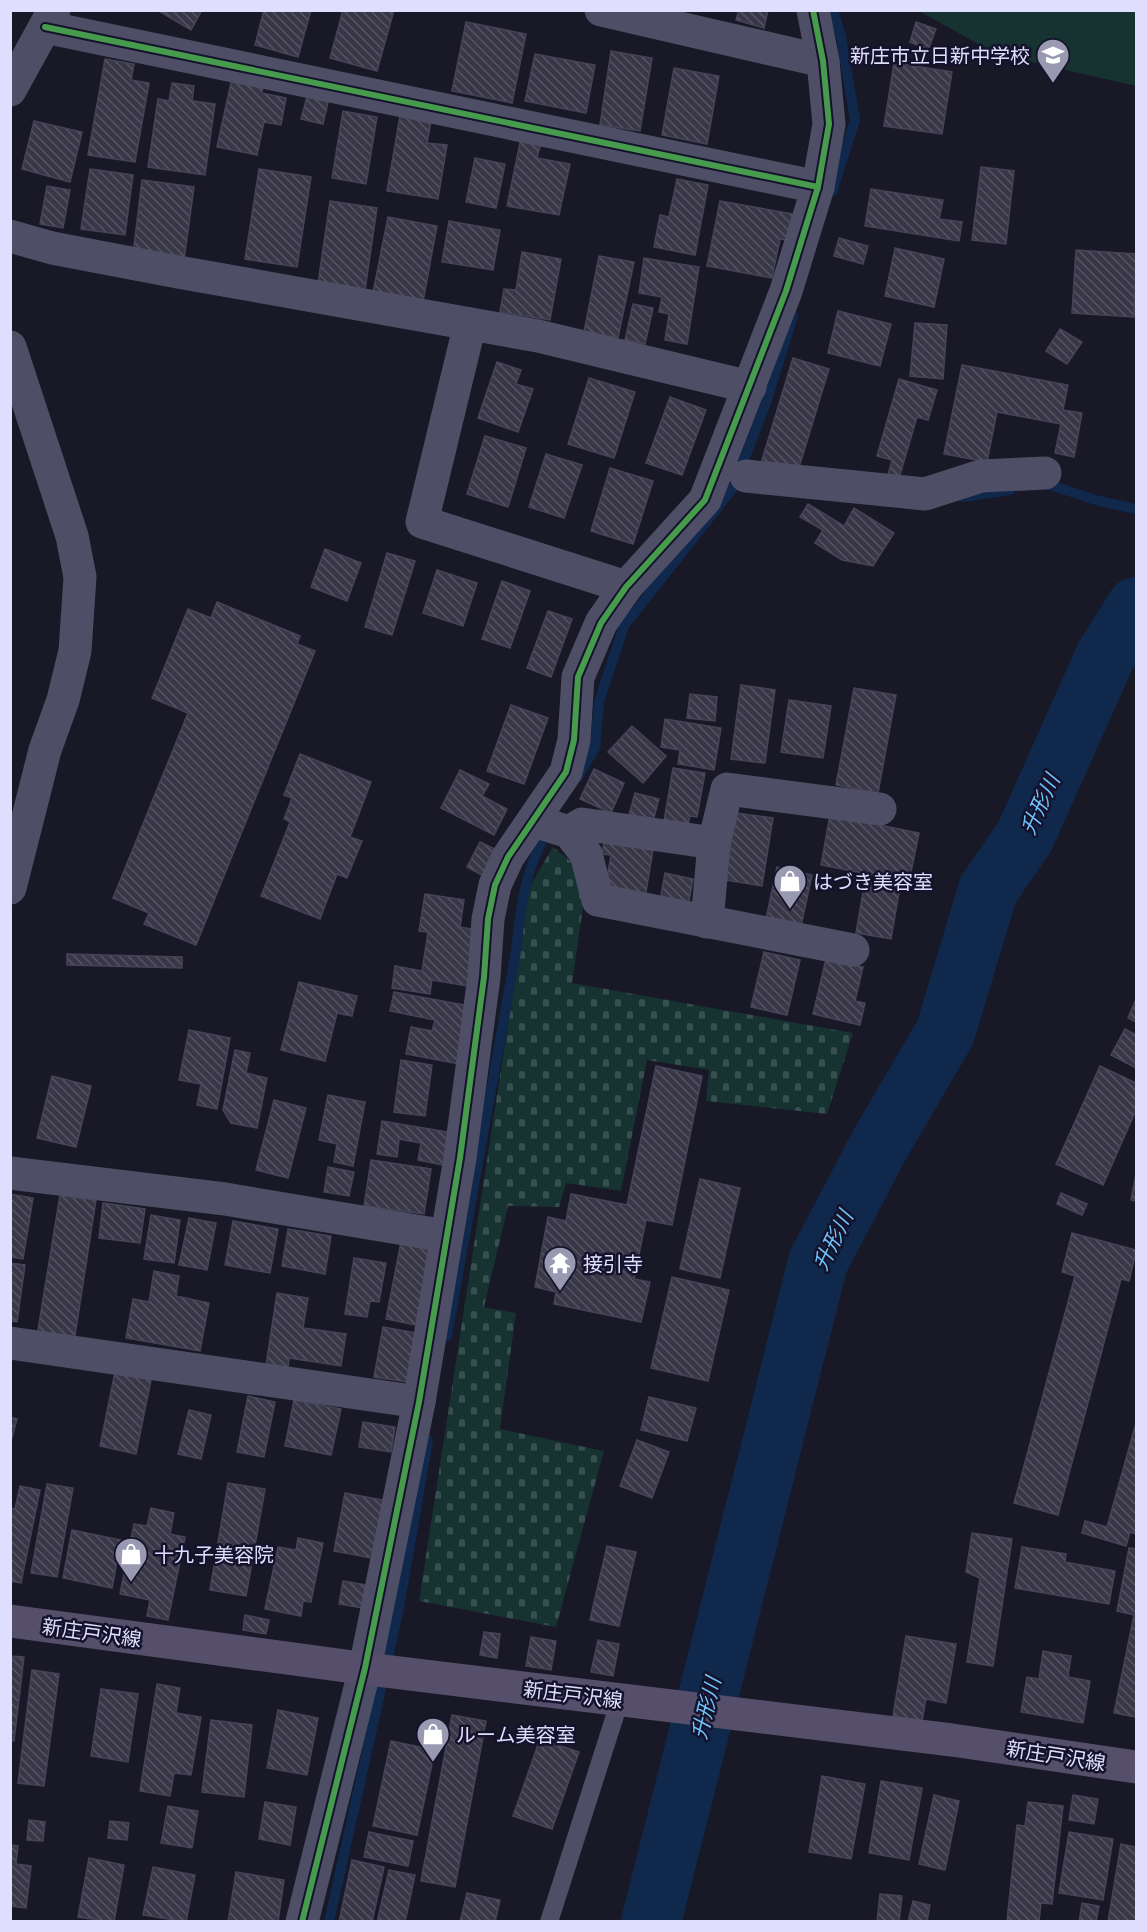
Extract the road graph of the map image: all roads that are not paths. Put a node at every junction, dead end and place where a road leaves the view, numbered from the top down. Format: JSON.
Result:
{"nodes":[{"id":1,"x":601,"y":10,"type":"edge"},
{"id":2,"x":813,"y":10,"type":"edge"},
{"id":3,"x":50,"y":19,"type":"edge"},
{"id":4,"x":823,"y":61,"type":"junction"},
{"id":5,"x":10,"y":90,"type":"edge"},
{"id":6,"x":818,"y":187,"type":"junction"},
{"id":7,"x":10,"y":236,"type":"edge"},
{"id":8,"x":470,"y":324,"type":"junction"},
{"id":9,"x":10,"y":347,"type":"edge"},
{"id":10,"x":750,"y":387,"type":"junction"},
{"id":11,"x":728,"y":472,"type":"junction"},
{"id":12,"x":1045,"y":473,"type":"dead end"},
{"id":13,"x":626,"y":586,"type":"junction"},
{"id":14,"x":880,"y":809,"type":"dead end"},
{"id":15,"x":534,"y":821,"type":"junction"},
{"id":16,"x":569,"y":832,"type":"junction"},
{"id":17,"x":714,"y":843,"type":"junction"},
{"id":18,"x":10,"y":888,"type":"edge"},
{"id":19,"x":707,"y":922,"type":"junction"},
{"id":20,"x":854,"y":950,"type":"dead end"},
{"id":21,"x":10,"y":1173,"type":"edge"},
{"id":22,"x":446,"y":1236,"type":"junction"},
{"id":23,"x":10,"y":1343,"type":"edge"},
{"id":24,"x":419,"y":1402,"type":"junction"},
{"id":25,"x":10,"y":1621,"type":"edge"},
{"id":26,"x":367,"y":1669,"type":"junction"},
{"id":27,"x":625,"y":1701,"type":"junction"},
{"id":28,"x":1137,"y":1767,"type":"edge"},
{"id":29,"x":302,"y":1922,"type":"edge"},
{"id":30,"x":549,"y":1922,"type":"edge"}],
"edges":[{"from":1,"to":4,"type":"street"},
{"from":2,"to":4,"type":"street"},
{"from":3,"to":5,"type":"street"},
{"from":3,"to":6,"type":"street"},
{"from":4,"to":6,"type":"street"},
{"from":6,"to":10,"type":"street"},
{"from":7,"to":8,"type":"street"},
{"from":8,"to":10,"type":"street"},
{"from":8,"to":13,"type":"street"},
{"from":9,"to":18,"type":"street"},
{"from":10,"to":11,"type":"street"},
{"from":11,"to":12,"type":"street"},
{"from":11,"to":13,"type":"street"},
{"from":13,"to":15,"type":"street"},
{"from":14,"to":17,"type":"street"},
{"from":15,"to":16,"type":"street"},
{"from":15,"to":22,"type":"street"},
{"from":16,"to":17,"type":"street"},
{"from":16,"to":19,"type":"street"},
{"from":17,"to":19,"type":"street"},
{"from":19,"to":20,"type":"street"},
{"from":21,"to":22,"type":"street"},
{"from":22,"to":24,"type":"street"},
{"from":23,"to":24,"type":"street"},
{"from":24,"to":26,"type":"street"},
{"from":25,"to":26,"type":"main road","name":"新庄戸沢線"},
{"from":26,"to":27,"type":"main road","name":"新庄戸沢線"},
{"from":26,"to":29,"type":"street"},
{"from":27,"to":28,"type":"main road","name":"新庄戸沢線"},
{"from":27,"to":30,"type":"lane"}]}
